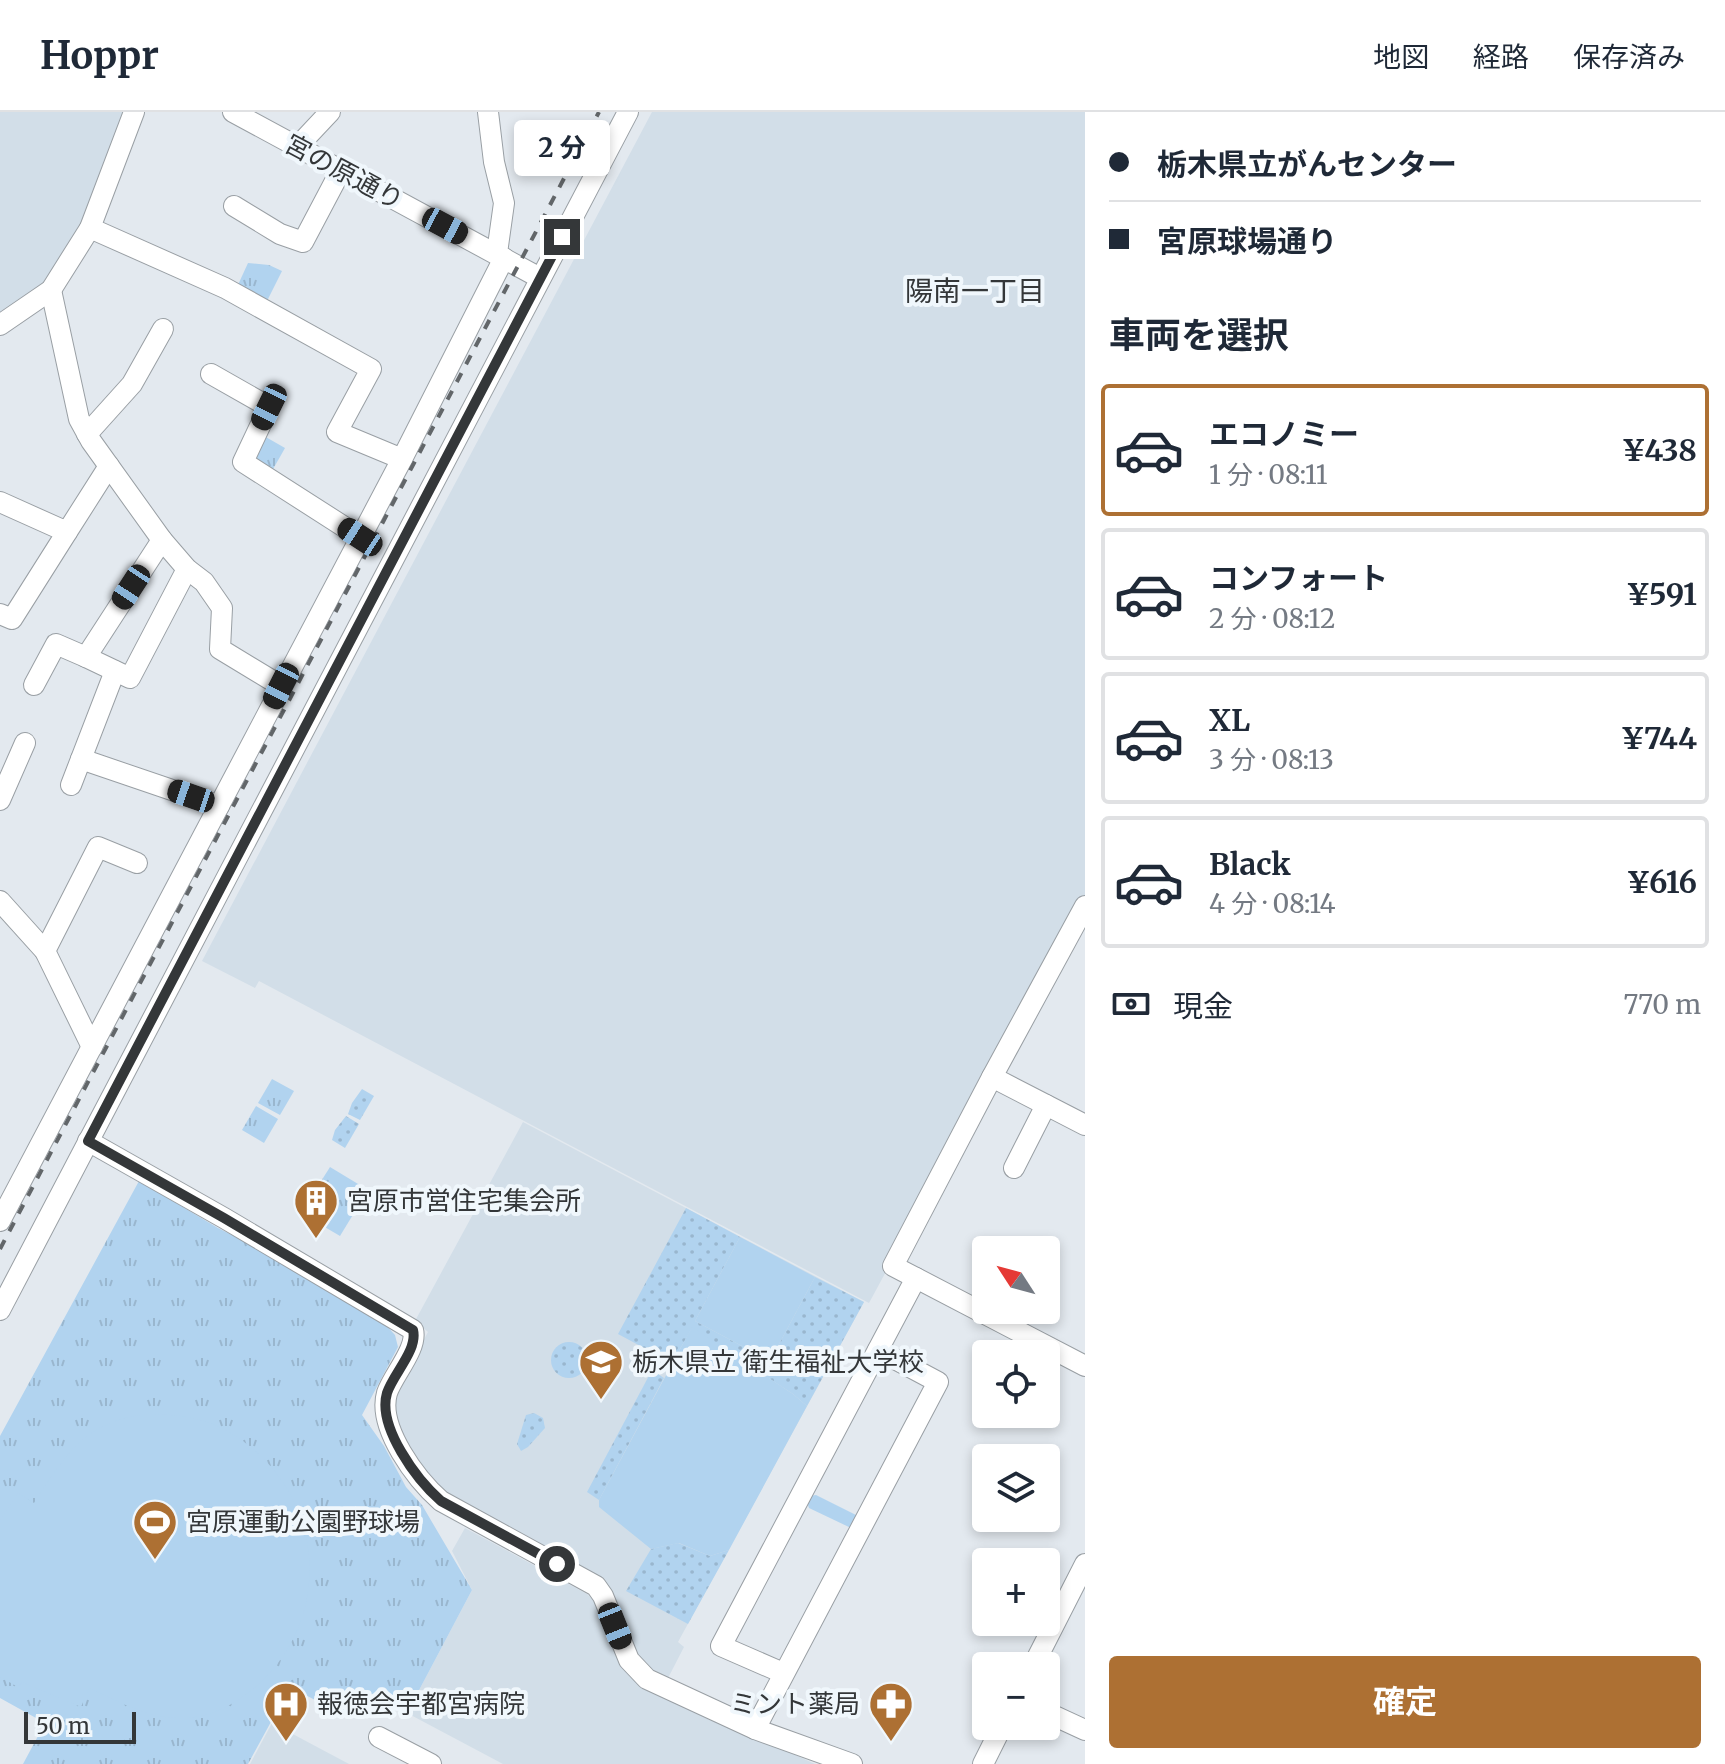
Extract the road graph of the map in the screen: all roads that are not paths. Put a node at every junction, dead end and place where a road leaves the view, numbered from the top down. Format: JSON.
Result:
{"nodes":[{"id":1,"x":134,"y":112,"type":"edge"},
{"id":2,"x":233,"y":112,"type":"edge"},
{"id":3,"x":330,"y":112,"type":"edge"},
{"id":4,"x":628,"y":112,"type":"edge"},
{"id":5,"x":486,"y":113,"type":"edge"},
{"id":6,"x":298,"y":146,"type":"junction"},
{"id":7,"x":341,"y":170,"type":"junction"},
{"id":8,"x":234,"y":206,"type":"dead end"},
{"id":9,"x":90,"y":228,"type":"junction"},
{"id":10,"x":500,"y":256,"type":"junction"},
{"id":11,"x":540,"y":278,"type":"junction"},
{"id":12,"x":51,"y":290,"type":"junction"},
{"id":13,"x":0,"y":325,"type":"edge"},
{"id":14,"x":163,"y":329,"type":"dead end"},
{"id":15,"x":211,"y":374,"type":"dead end"},
{"id":16,"x":87,"y":434,"type":"junction"},
{"id":17,"x":402,"y":459,"type":"junction"},
{"id":18,"x":109,"y":466,"type":"junction"},
{"id":19,"x":0,"y":502,"type":"edge"},
{"id":20,"x":67,"y":532,"type":"junction"},
{"id":21,"x":360,"y":537,"type":"junction"},
{"id":22,"x":162,"y":540,"type":"junction"},
{"id":23,"x":187,"y":569,"type":"junction"},
{"id":24,"x":0,"y":614,"type":"edge"},
{"id":25,"x":86,"y":657,"type":"junction"},
{"id":26,"x":115,"y":671,"type":"junction"},
{"id":27,"x":34,"y":685,"type":"dead end"},
{"id":28,"x":281,"y":686,"type":"junction"},
{"id":29,"x":25,"y":743,"type":"dead end"},
{"id":30,"x":81,"y":759,"type":"junction"},
{"id":31,"x":71,"y":785,"type":"dead end"},
{"id":32,"x":0,"y":800,"type":"edge"},
{"id":33,"x":219,"y":806,"type":"junction"},
{"id":34,"x":137,"y":863,"type":"dead end"},
{"id":35,"x":0,"y":901,"type":"edge"},
{"id":36,"x":1085,"y":906,"type":"edge"},
{"id":37,"x":45,"y":951,"type":"junction"},
{"id":38,"x":92,"y":1047,"type":"junction"},
{"id":39,"x":992,"y":1077,"type":"junction"},
{"id":40,"x":1046,"y":1105,"type":"junction"},
{"id":41,"x":1085,"y":1125,"type":"edge"},
{"id":42,"x":88,"y":1141,"type":"junction"},
{"id":43,"x":1014,"y":1168,"type":"dead end"},
{"id":44,"x":0,"y":1221,"type":"edge"},
{"id":45,"x":6,"y":1278,"type":"edge"},
{"id":46,"x":916,"y":1278,"type":"junction"},
{"id":47,"x":0,"y":1310,"type":"edge"},
{"id":48,"x":878,"y":1350,"type":"junction"},
{"id":49,"x":1085,"y":1366,"type":"edge"},
{"id":50,"x":1085,"y":1564,"type":"edge"},
{"id":51,"x":1040,"y":1652,"type":"edge"},
{"id":52,"x":783,"y":1673,"type":"junction"},
{"id":53,"x":1060,"y":1718,"type":"edge"},
{"id":54,"x":755,"y":1729,"type":"junction"},
{"id":55,"x":1085,"y":1730,"type":"edge"},
{"id":56,"x":379,"y":1737,"type":"dead end"},
{"id":57,"x":995,"y":1740,"type":"edge"},
{"id":58,"x":431,"y":1764,"type":"edge"},
{"id":59,"x":852,"y":1764,"type":"edge"},
{"id":60,"x":983,"y":1764,"type":"edge"}],
"edges":[{"from":1,"to":9,"type":"street"},
{"from":2,"to":6,"type":"street","name":"宮の原通り"},
{"from":3,"to":6,"type":"street"},
{"from":4,"to":11,"type":"street"},
{"from":5,"to":10,"type":"street"},
{"from":6,"to":7,"type":"street","name":"宮の原通り"},
{"from":7,"to":8,"type":"street"},
{"from":7,"to":10,"type":"street","name":"宮の原通り"},
{"from":9,"to":12,"type":"street"},
{"from":9,"to":17,"type":"street"},
{"from":10,"to":11,"type":"street","name":"宮の原通り"},
{"from":10,"to":17,"type":"street"},
{"from":11,"to":42,"type":"street"},
{"from":12,"to":13,"type":"street"},
{"from":12,"to":16,"type":"street"},
{"from":14,"to":16,"type":"street"},
{"from":15,"to":21,"type":"street"},
{"from":16,"to":18,"type":"street"},
{"from":17,"to":21,"type":"street"},
{"from":18,"to":20,"type":"street"},
{"from":18,"to":22,"type":"street"},
{"from":19,"to":20,"type":"street"},
{"from":20,"to":24,"type":"street"},
{"from":21,"to":28,"type":"street"},
{"from":22,"to":23,"type":"street"},
{"from":22,"to":25,"type":"street"},
{"from":23,"to":26,"type":"street"},
{"from":23,"to":28,"type":"street"},
{"from":25,"to":26,"type":"street"},
{"from":25,"to":27,"type":"street"},
{"from":26,"to":30,"type":"street"},
{"from":28,"to":33,"type":"street"},
{"from":29,"to":32,"type":"street"},
{"from":30,"to":31,"type":"street"},
{"from":30,"to":33,"type":"street"},
{"from":33,"to":38,"type":"street"},
{"from":34,"to":37,"type":"street"},
{"from":35,"to":37,"type":"street"},
{"from":36,"to":39,"type":"street"},
{"from":37,"to":38,"type":"street"},
{"from":38,"to":44,"type":"street"},
{"from":39,"to":40,"type":"street"},
{"from":39,"to":46,"type":"street"},
{"from":40,"to":41,"type":"street"},
{"from":40,"to":43,"type":"street"},
{"from":42,"to":45,"type":"street"},
{"from":42,"to":54,"type":"street"},
{"from":45,"to":47,"type":"street"},
{"from":46,"to":48,"type":"street"},
{"from":46,"to":49,"type":"street"},
{"from":48,"to":52,"type":"street"},
{"from":48,"to":52,"type":"street"},
{"from":50,"to":51,"type":"street"},
{"from":52,"to":54,"type":"street"},
{"from":53,"to":55,"type":"street"},
{"from":54,"to":59,"type":"street"},
{"from":56,"to":58,"type":"street"},
{"from":57,"to":60,"type":"street"}]}
